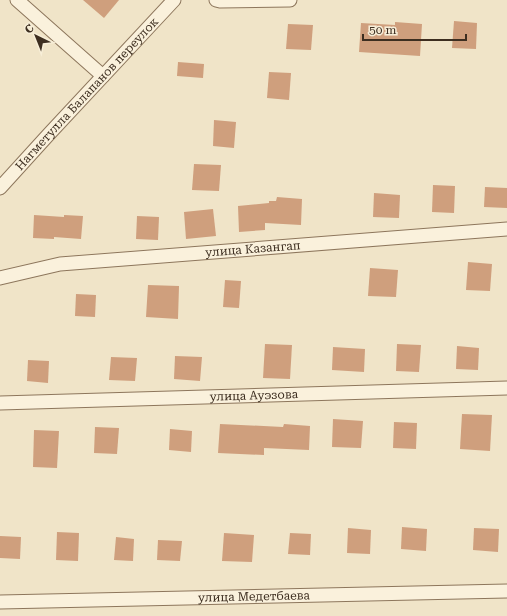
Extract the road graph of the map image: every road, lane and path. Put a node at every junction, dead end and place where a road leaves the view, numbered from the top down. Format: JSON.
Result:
{"nodes":[{"id":1,"x":17,"y":0,"type":"edge"},
{"id":2,"x":174,"y":0,"type":"edge"},
{"id":3,"x":216,"y":0,"type":"edge"},
{"id":4,"x":290,"y":0,"type":"edge"},
{"id":5,"x":103,"y":76,"type":"junction"},
{"id":6,"x":0,"y":188,"type":"edge"},
{"id":7,"x":507,"y":229,"type":"edge"},
{"id":8,"x":0,"y":278,"type":"edge"},
{"id":9,"x":507,"y":388,"type":"edge"},
{"id":10,"x":0,"y":403,"type":"edge"},
{"id":11,"x":507,"y":591,"type":"edge"},
{"id":12,"x":0,"y":602,"type":"edge"}],
"edges":[{"from":1,"to":5,"type":"street"},
{"from":2,"to":5,"type":"street","name":"Нагметулла Балапанов переулок"},
{"from":3,"to":4,"type":"street"},
{"from":5,"to":6,"type":"street","name":"Нагметулла Балапанов переулок"},
{"from":7,"to":8,"type":"street","name":"улица Казангап"},
{"from":9,"to":10,"type":"street","name":"улица Ауэзова"},
{"from":11,"to":12,"type":"street","name":"улица Медетбаева"}]}
